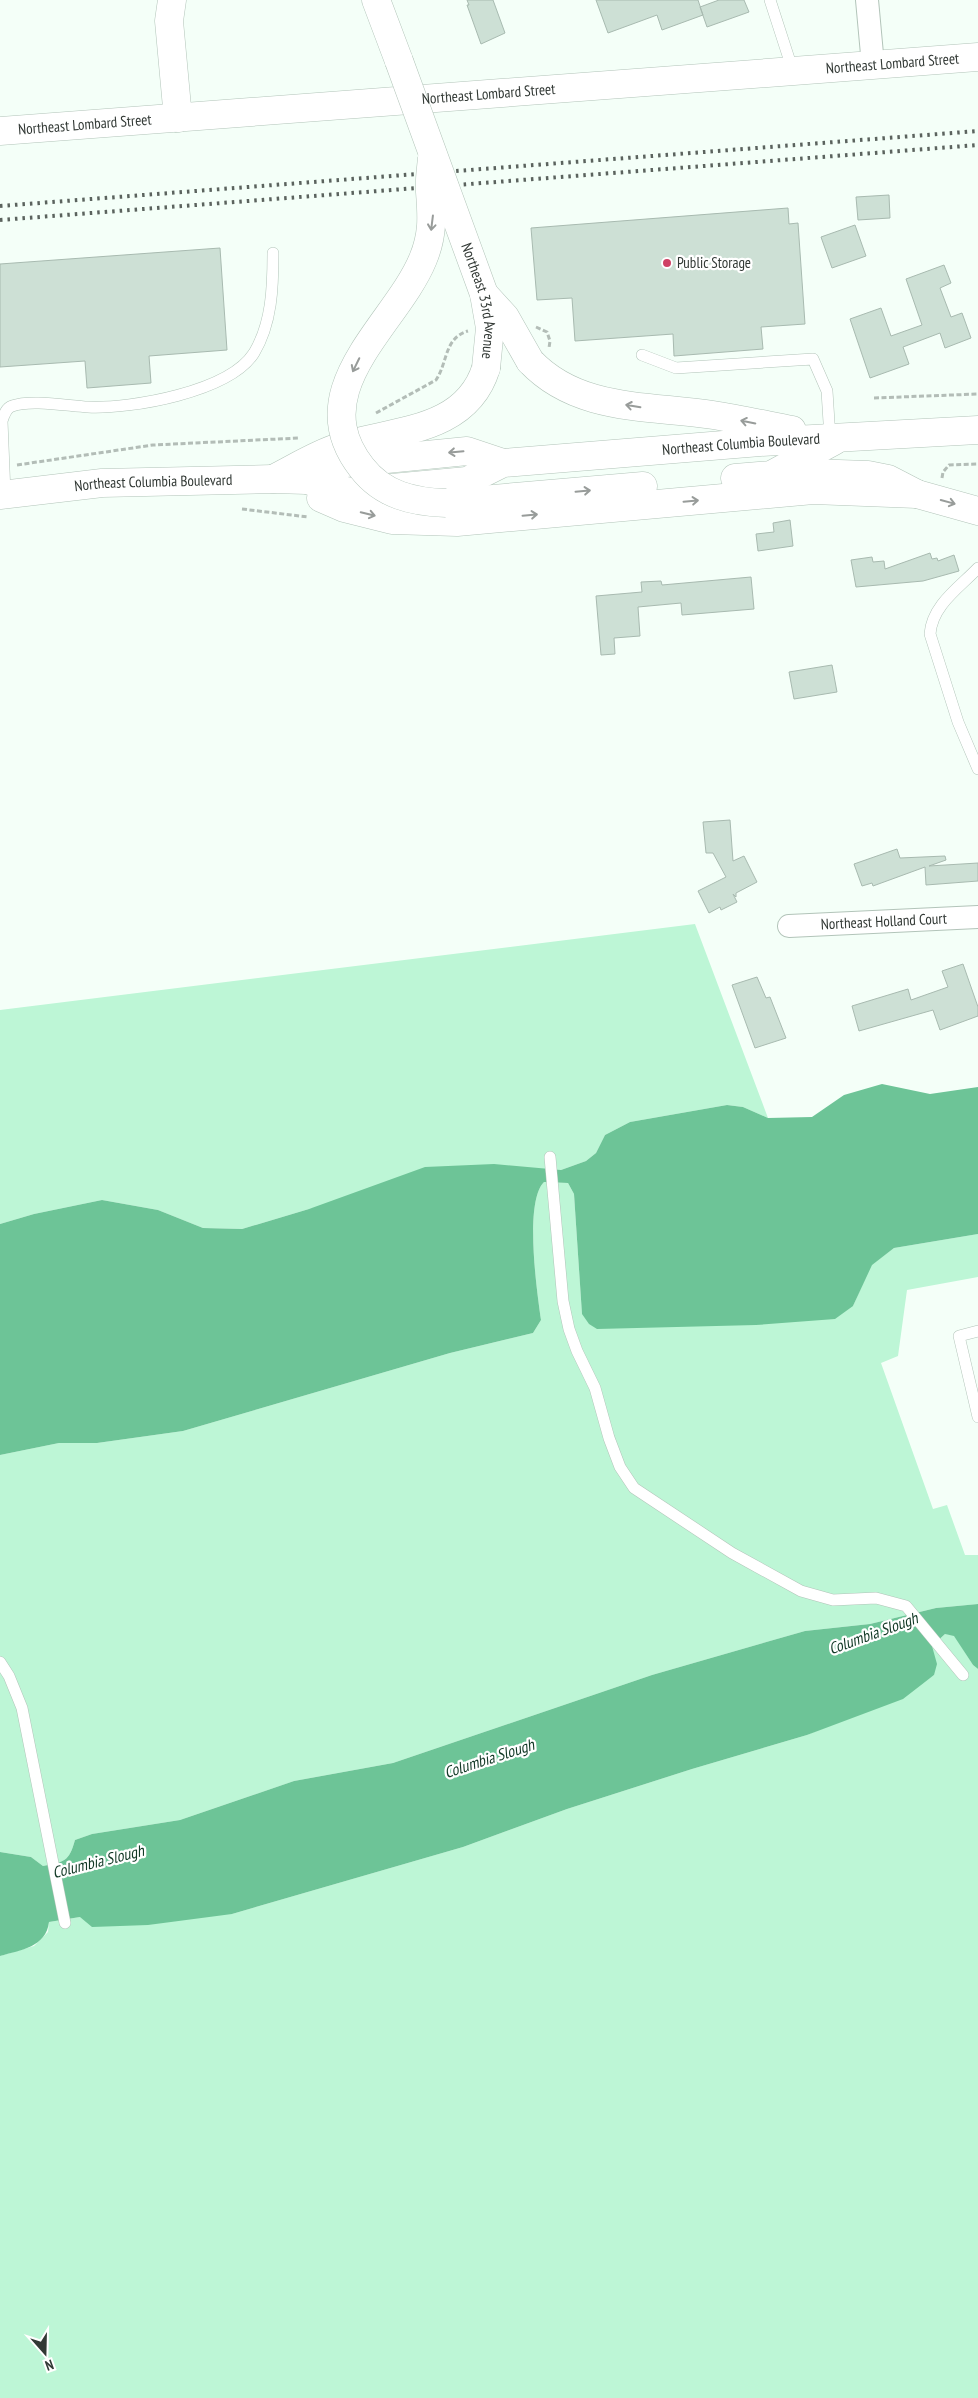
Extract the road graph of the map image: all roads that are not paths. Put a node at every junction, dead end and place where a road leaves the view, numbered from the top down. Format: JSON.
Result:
{"nodes":[{"id":1,"x":172,"y":0,"type":"edge"},
{"id":2,"x":376,"y":0,"type":"edge"},
{"id":3,"x":770,"y":0,"type":"edge"},
{"id":4,"x":867,"y":0,"type":"edge"},
{"id":5,"x":978,"y":57,"type":"edge"},
{"id":6,"x":873,"y":65,"type":"junction"},
{"id":7,"x":793,"y":71,"type":"junction"},
{"id":8,"x":178,"y":118,"type":"junction"},
{"id":9,"x":0,"y":131,"type":"edge"},
{"id":10,"x":432,"y":158,"type":"junction"},
{"id":11,"x":273,"y":253,"type":"dead end"},
{"id":12,"x":484,"y":294,"type":"junction"},
{"id":13,"x":642,"y":355,"type":"dead end"},
{"id":14,"x":978,"y":430,"type":"edge"},
{"id":15,"x":836,"y":438,"type":"junction"},
{"id":16,"x":771,"y":474,"type":"junction"},
{"id":17,"x":273,"y":479,"type":"junction"},
{"id":18,"x":926,"y":489,"type":"junction"},
{"id":19,"x":2,"y":495,"type":"edge"},
{"id":20,"x":978,"y":511,"type":"edge"},
{"id":21,"x":978,"y":568,"type":"edge"},
{"id":22,"x":978,"y":769,"type":"edge"},
{"id":23,"x":978,"y":917,"type":"edge"},
{"id":24,"x":789,"y":926,"type":"dead end"},
{"id":25,"x":550,"y":1157,"type":"dead end"},
{"id":26,"x":978,"y":1331,"type":"edge"},
{"id":27,"x":978,"y":1417,"type":"edge"},
{"id":28,"x":0,"y":1662,"type":"edge"},
{"id":29,"x":963,"y":1675,"type":"dead end"},
{"id":30,"x":65,"y":1923,"type":"dead end"}],
"edges":[{"from":1,"to":8,"type":"main road"},
{"from":2,"to":10,"type":"main road","name":"Northeast 33rd Avenue","bridge":true},
{"from":3,"to":7,"type":"lane"},
{"from":4,"to":6,"type":"street"},
{"from":5,"to":6,"type":"main road","name":"Northeast Lombard Street"},
{"from":6,"to":7,"type":"main road","name":"Northeast Lombard Street"},
{"from":7,"to":8,"type":"main road","name":"Northeast Lombard Street"},
{"from":8,"to":9,"type":"main road","name":"Northeast Lombard Street"},
{"from":10,"to":12,"type":"main road","name":"Northeast 33rd Avenue","bridge":true},
{"from":10,"to":16,"type":"main road","one_way":true,"bridge":true},
{"from":11,"to":19,"type":"lane"},
{"from":15,"to":12,"type":"main road","one_way":true,"bridge":true},
{"from":12,"to":17,"type":"main road","name":"Northeast 33rd Avenue","bridge":true},
{"from":13,"to":15,"type":"lane"},
{"from":14,"to":15,"type":"main road","name":"Northeast Columbia Boulevard"},
{"from":15,"to":16,"type":"main road"},
{"from":15,"to":17,"type":"main road","name":"Northeast Columbia Boulevard"},
{"from":16,"to":18,"type":"main road"},
{"from":17,"to":18,"type":"main road","one_way":true},
{"from":17,"to":19,"type":"main road","name":"Northeast Columbia Boulevard"},
{"from":18,"to":20,"type":"main road","one_way":true},
{"from":21,"to":22,"type":"lane"},
{"from":23,"to":24,"type":"street","name":"Northeast Holland Court"},
{"from":25,"to":29,"type":"lane"},
{"from":26,"to":27,"type":"lane"},
{"from":28,"to":30,"type":"lane"}]}
